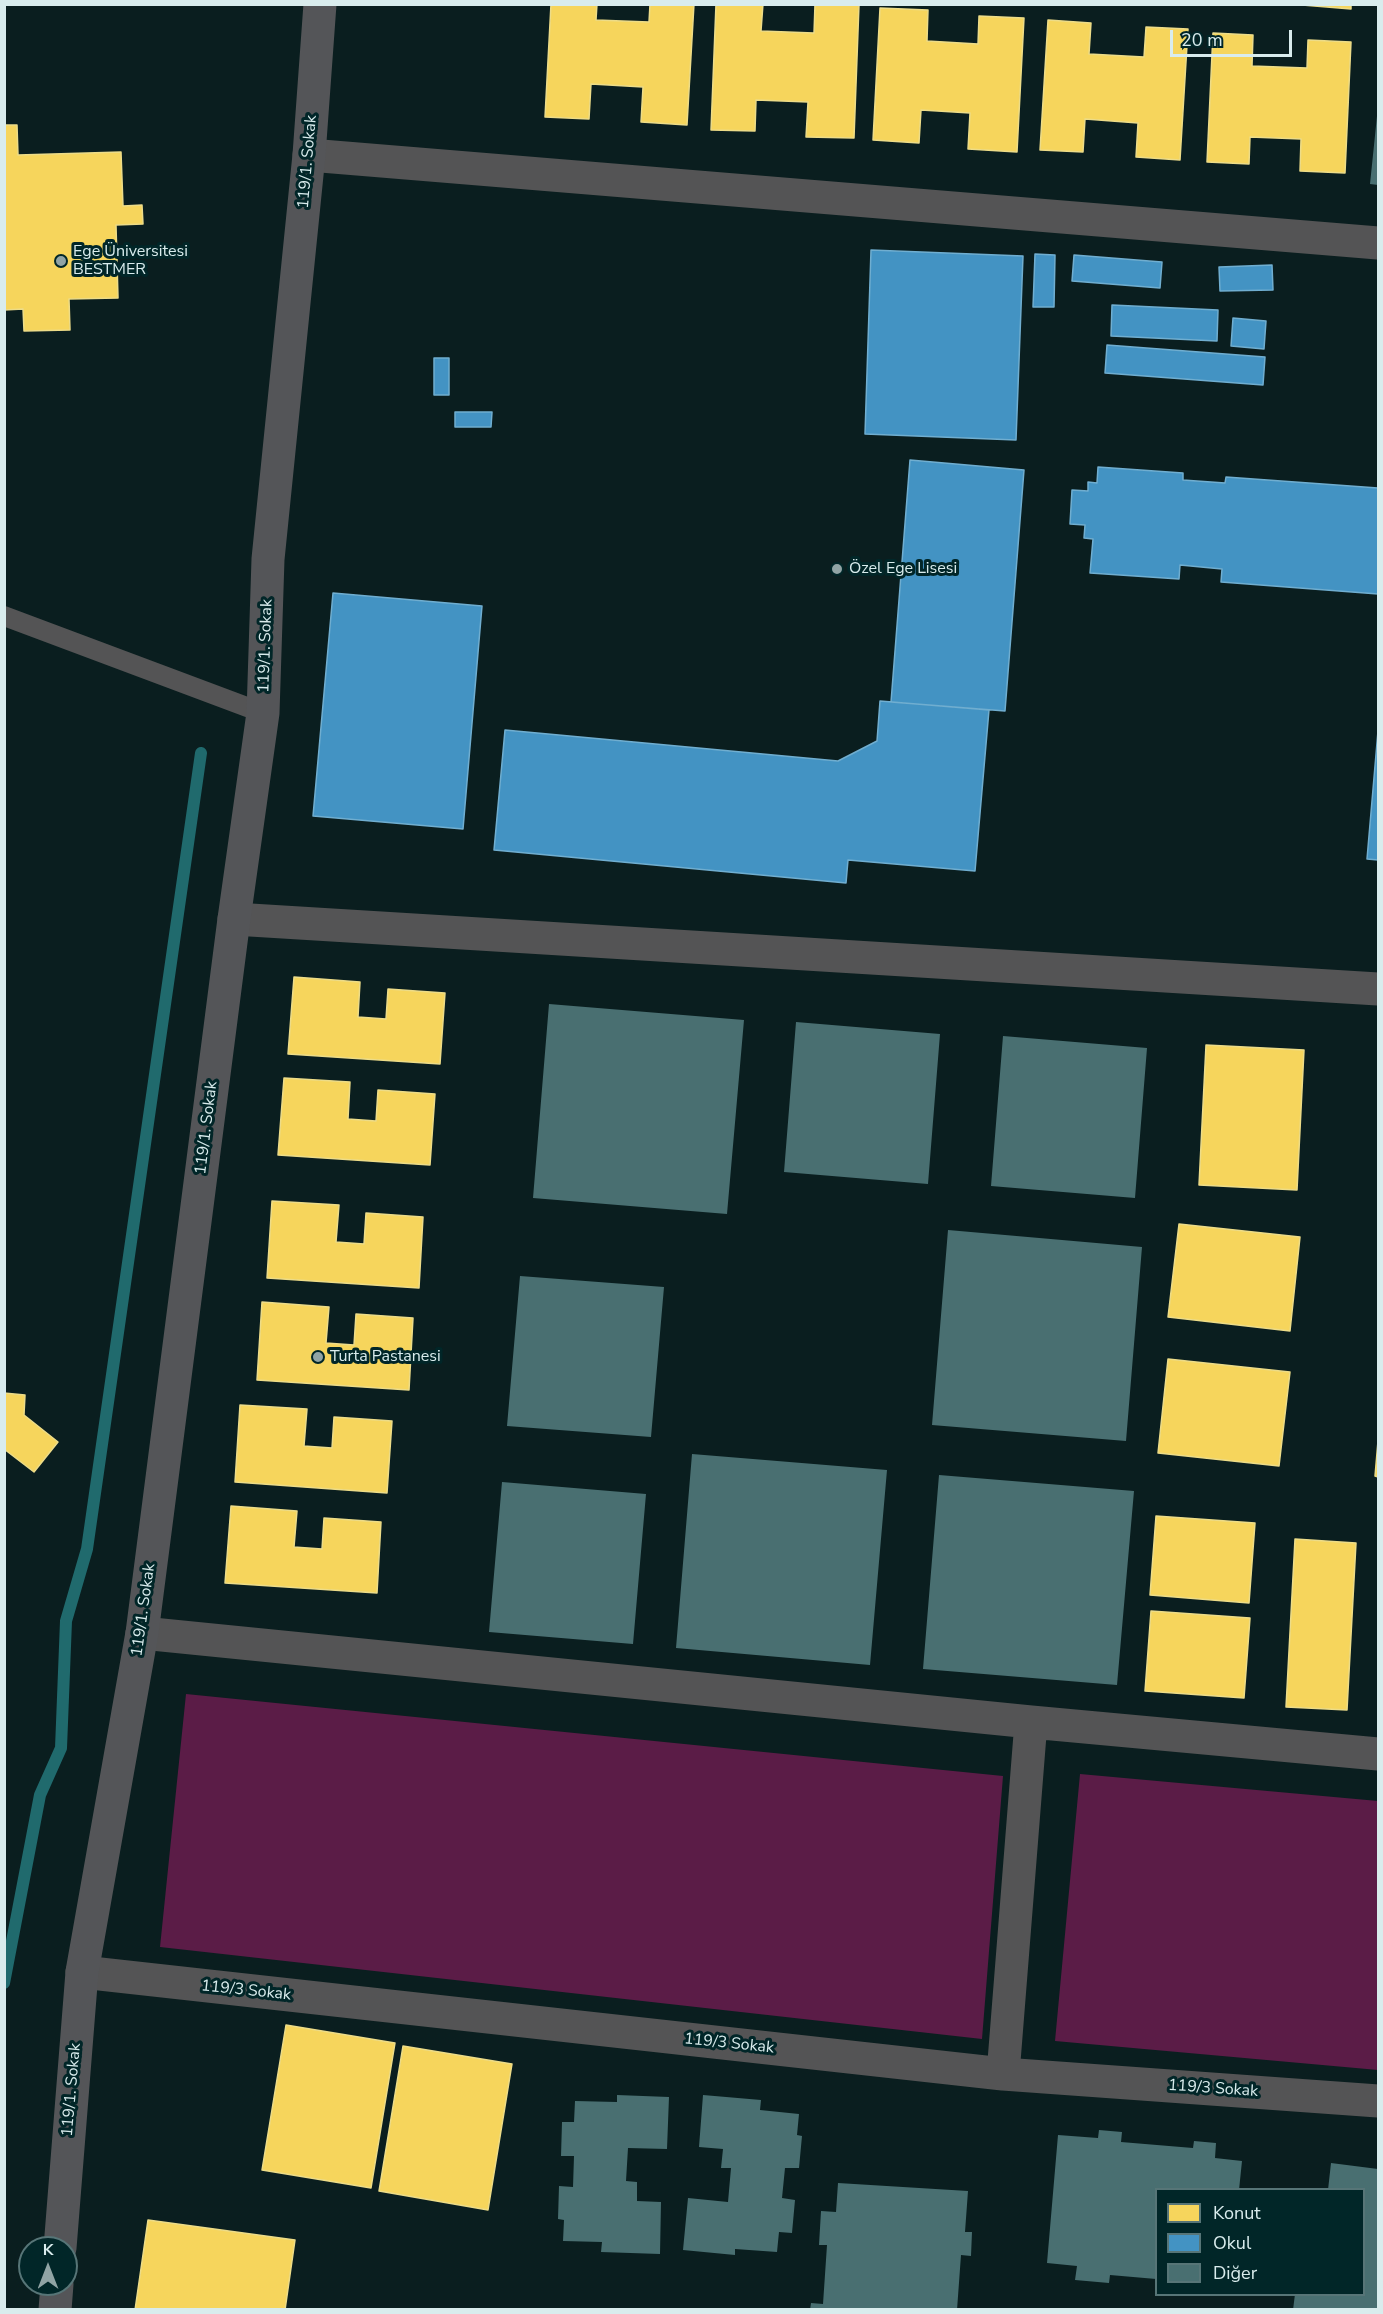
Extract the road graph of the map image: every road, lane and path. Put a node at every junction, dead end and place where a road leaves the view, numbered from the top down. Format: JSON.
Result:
{"nodes":[{"id":1,"x":320,"y":4,"type":"edge"},
{"id":2,"x":309,"y":155,"type":"junction"},
{"id":3,"x":1378,"y":243,"type":"edge"},
{"id":4,"x":4,"y":616,"type":"edge"},
{"id":5,"x":264,"y":712,"type":"junction"},
{"id":6,"x":234,"y":919,"type":"junction"},
{"id":7,"x":1378,"y":989,"type":"edge"},
{"id":8,"x":142,"y":1633,"type":"junction"},
{"id":9,"x":1031,"y":1722,"type":"junction"},
{"id":10,"x":1378,"y":1754,"type":"edge"},
{"id":11,"x":82,"y":1972,"type":"junction"},
{"id":12,"x":1003,"y":2074,"type":"junction"},
{"id":13,"x":1378,"y":2100,"type":"edge"},
{"id":14,"x":61,"y":2236,"type":"edge"}],
"edges":[{"from":1,"to":2,"type":"street","name":"119/1. Sokak"},
{"from":2,"to":3,"type":"street"},
{"from":2,"to":5,"type":"street","name":"119/1. Sokak"},
{"from":4,"to":5,"type":"lane"},
{"from":5,"to":6,"type":"street","name":"119/1. Sokak"},
{"from":6,"to":7,"type":"street"},
{"from":6,"to":8,"type":"street","name":"119/1. Sokak"},
{"from":8,"to":9,"type":"street"},
{"from":8,"to":11,"type":"street","name":"119/1. Sokak"},
{"from":9,"to":10,"type":"street"},
{"from":9,"to":12,"type":"street"},
{"from":11,"to":12,"type":"street","name":"119/3 Sokak"},
{"from":11,"to":14,"type":"street","name":"119/1. Sokak"},
{"from":12,"to":13,"type":"street","name":"119/3 Sokak"}]}
